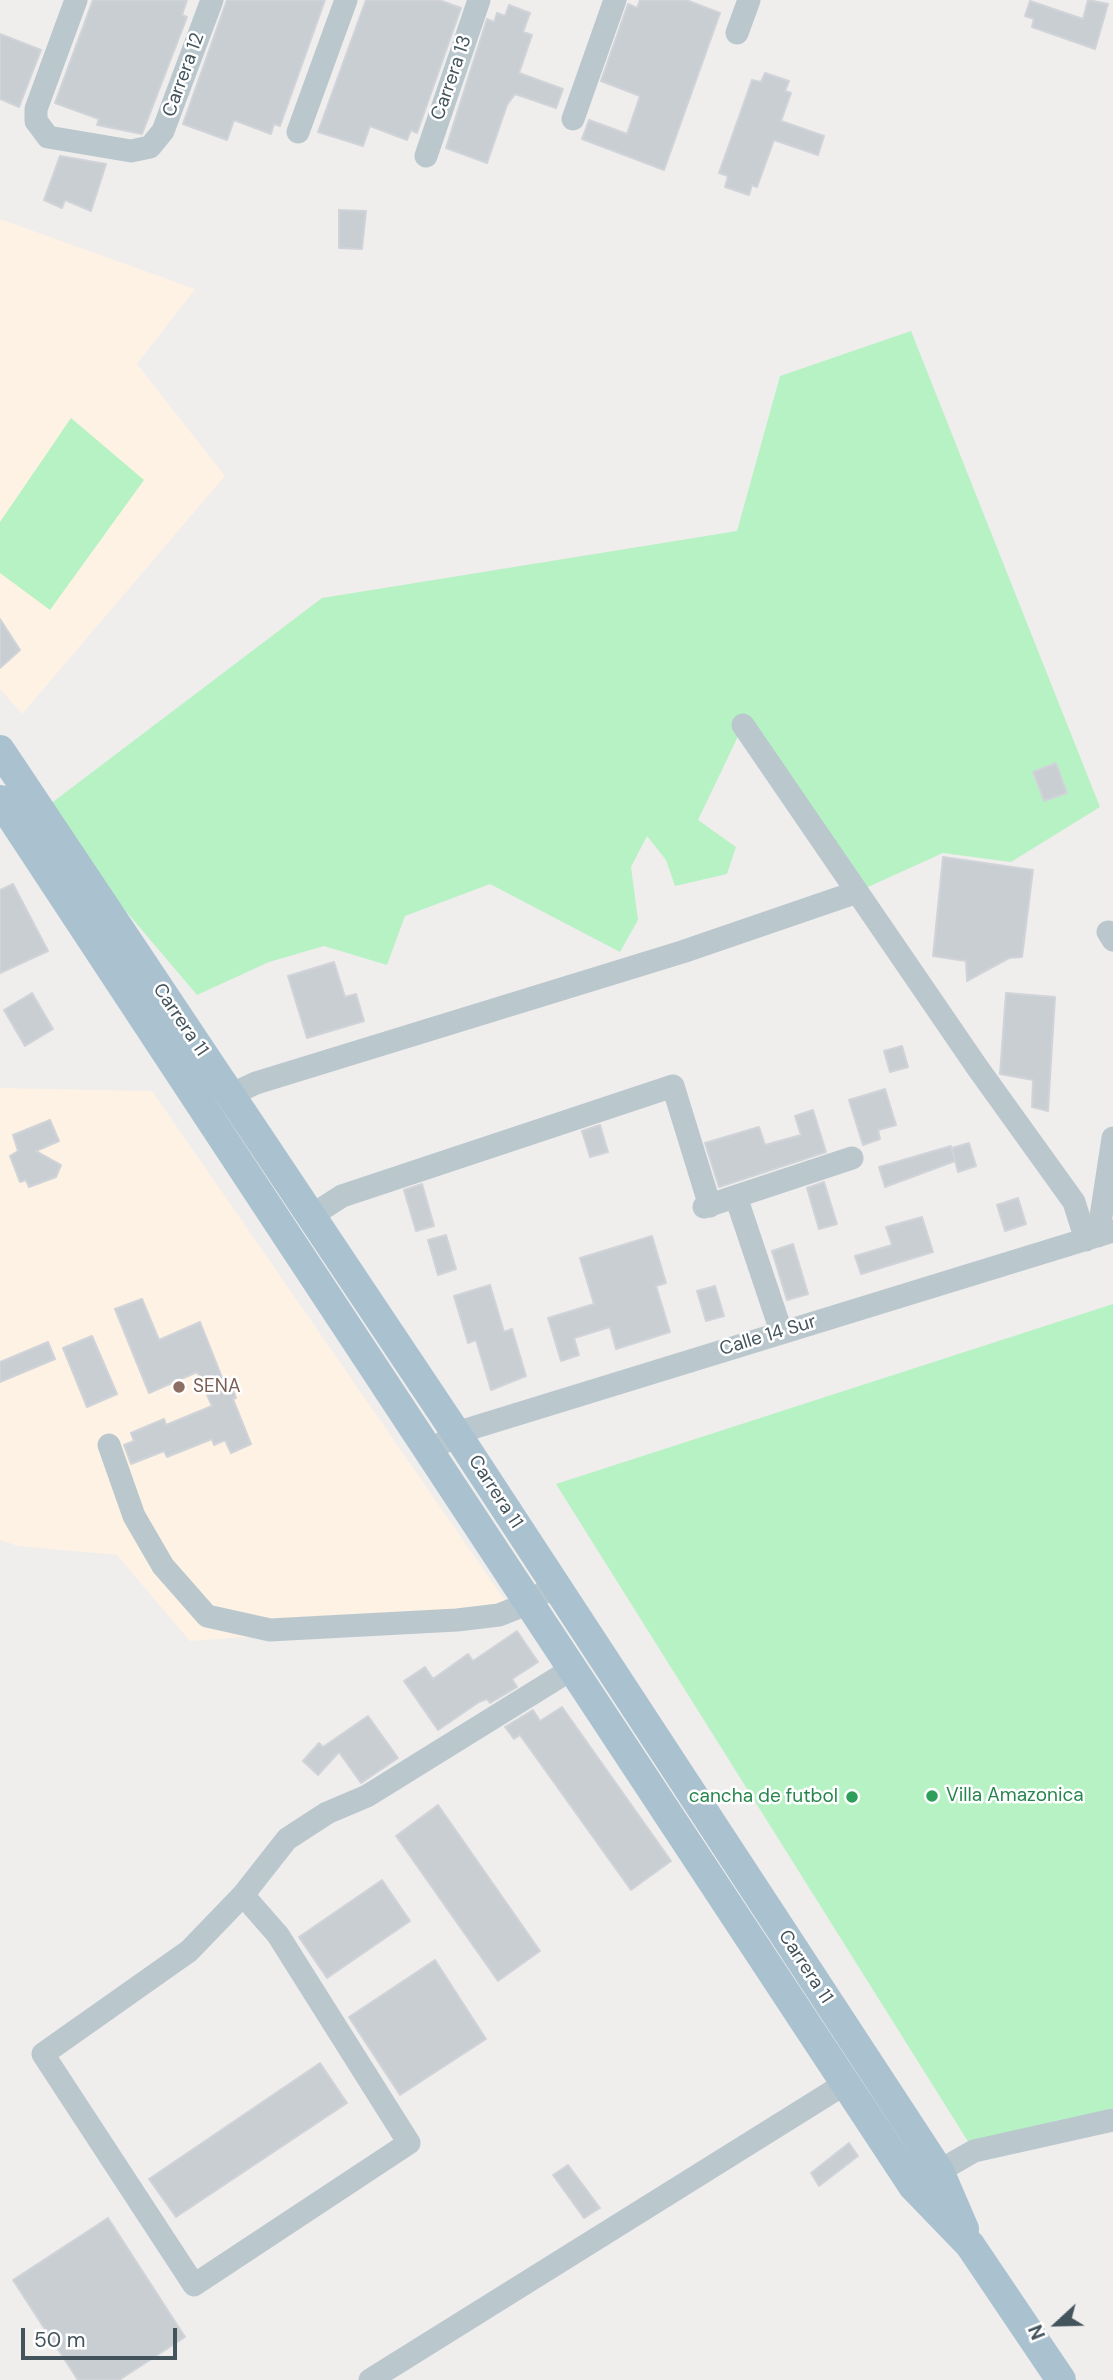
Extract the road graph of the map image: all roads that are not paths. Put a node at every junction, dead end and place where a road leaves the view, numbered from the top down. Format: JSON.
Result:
{"nodes":[{"id":1,"x":76,"y":0,"type":"edge"},
{"id":2,"x":212,"y":0,"type":"edge"},
{"id":3,"x":346,"y":0,"type":"edge"},
{"id":4,"x":479,"y":0,"type":"edge"},
{"id":5,"x":615,"y":0,"type":"edge"},
{"id":6,"x":749,"y":0,"type":"edge"},
{"id":7,"x":737,"y":33,"type":"dead end"},
{"id":8,"x":572,"y":119,"type":"dead end"},
{"id":9,"x":298,"y":132,"type":"dead end"},
{"id":10,"x":426,"y":156,"type":"dead end"},
{"id":11,"x":743,"y":725,"type":"dead end"},
{"id":12,"x":0,"y":750,"type":"edge"},
{"id":13,"x":0,"y":800,"type":"edge"},
{"id":14,"x":857,"y":892,"type":"junction"},
{"id":15,"x":230,"y":1094,"type":"junction"},
{"id":16,"x":1113,"y":1138,"type":"edge"},
{"id":17,"x":852,"y":1158,"type":"dead end"},
{"id":18,"x":736,"y":1197,"type":"junction"},
{"id":19,"x":311,"y":1216,"type":"junction"},
{"id":20,"x":1099,"y":1236,"type":"edge"},
{"id":21,"x":781,"y":1331,"type":"junction"},
{"id":22,"x":456,"y":1433,"type":"junction"},
{"id":23,"x":109,"y":1445,"type":"dead end"},
{"id":24,"x":429,"y":1453,"type":"junction"},
{"id":25,"x":555,"y":1584,"type":"junction"},
{"id":26,"x":529,"y":1603,"type":"junction"},
{"id":27,"x":572,"y":1669,"type":"junction"},
{"id":28,"x":243,"y":1895,"type":"junction"},
{"id":29,"x":846,"y":2083,"type":"junction"},
{"id":30,"x":1113,"y":2120,"type":"edge"},
{"id":31,"x":939,"y":2171,"type":"junction"},
{"id":32,"x":913,"y":2186,"type":"junction"},
{"id":33,"x":971,"y":2245,"type":"junction"},
{"id":34,"x":370,"y":2380,"type":"edge"},
{"id":35,"x":1061,"y":2380,"type":"edge"}],
"edges":[{"from":1,"to":2,"type":"street","name":"Carrera 12"},
{"from":3,"to":9,"type":"street"},
{"from":4,"to":10,"type":"street","name":"Carrera 13"},
{"from":5,"to":8,"type":"street"},
{"from":6,"to":7,"type":"street"},
{"from":11,"to":14,"type":"street"},
{"from":12,"to":15,"type":"main road","name":"Carrera 11"},
{"from":13,"to":24,"type":"main road","name":"Carrera 11"},
{"from":14,"to":15,"type":"street"},
{"from":14,"to":20,"type":"street"},
{"from":15,"to":19,"type":"main road","name":"Carrera 11"},
{"from":16,"to":20,"type":"street"},
{"from":17,"to":18,"type":"street"},
{"from":18,"to":19,"type":"street"},
{"from":18,"to":21,"type":"street"},
{"from":19,"to":22,"type":"main road","name":"Carrera 11"},
{"from":20,"to":21,"type":"street","name":"Calle 14 Sur"},
{"from":21,"to":22,"type":"street","name":"Calle 14 Sur"},
{"from":22,"to":24,"type":"street","name":"Calle 14 Sur"},
{"from":22,"to":25,"type":"main road","name":"Carrera 11"},
{"from":23,"to":26,"type":"street"},
{"from":24,"to":26,"type":"main road","name":"Carrera 11"},
{"from":25,"to":26,"type":"street"},
{"from":25,"to":31,"type":"main road","name":"Carrera 11"},
{"from":26,"to":27,"type":"main road","name":"Carrera 11"},
{"from":27,"to":28,"type":"street"},
{"from":27,"to":29,"type":"main road","name":"Carrera 11"},
{"from":28,"to":28,"type":"street"},
{"from":29,"to":32,"type":"main road","name":"Carrera 11"},
{"from":29,"to":34,"type":"street"},
{"from":30,"to":31,"type":"street"},
{"from":31,"to":32,"type":"street"},
{"from":31,"to":33,"type":"main road","name":"Carrera 11"},
{"from":32,"to":33,"type":"main road","name":"Carrera 11"},
{"from":33,"to":35,"type":"main road","name":"Carrera 11"}]}
